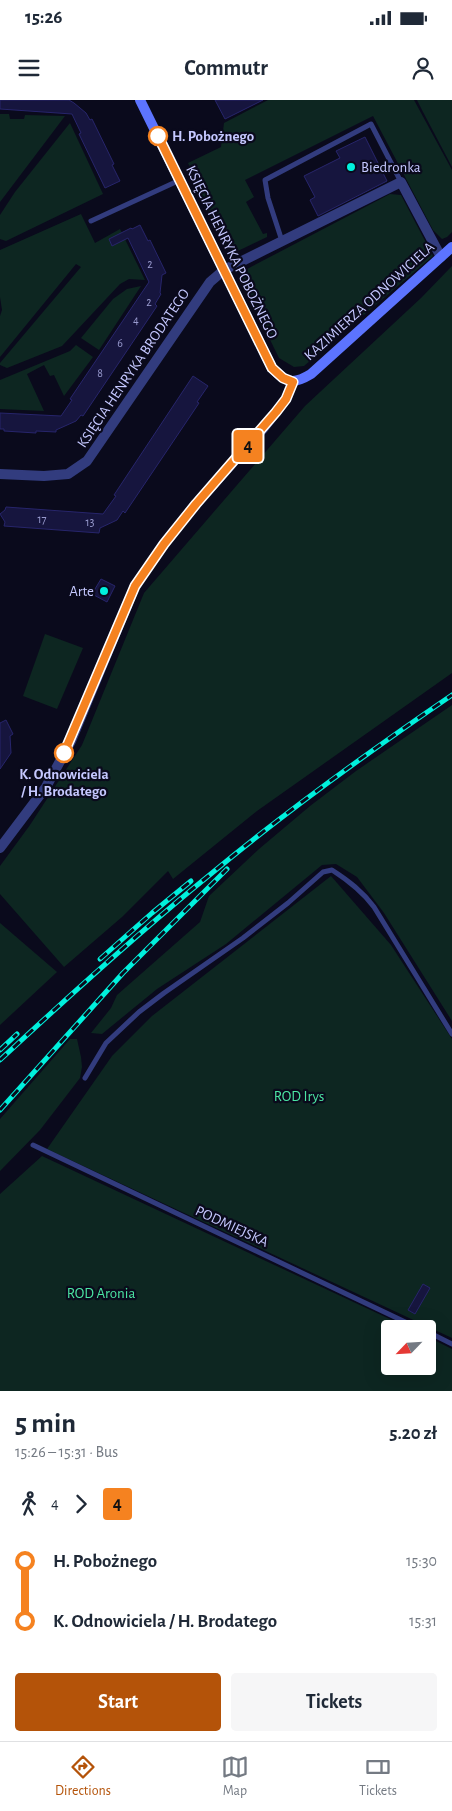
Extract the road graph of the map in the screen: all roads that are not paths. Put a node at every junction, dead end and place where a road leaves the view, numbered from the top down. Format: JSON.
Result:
{"nodes":[{"id":1,"x":140,"y":100,"type":"edge"},
{"id":2,"x":180,"y":180,"type":"junction"},
{"id":3,"x":401,"y":182,"type":"junction"},
{"id":4,"x":91,"y":221,"type":"dead end"},
{"id":5,"x":282,"y":241,"type":"junction"},
{"id":6,"x":452,"y":247,"type":"edge"},
{"id":7,"x":441,"y":257,"type":"junction"},
{"id":8,"x":224,"y":270,"type":"junction"},
{"id":9,"x":293,"y":382,"type":"junction"},
{"id":10,"x":0,"y":474,"type":"edge"},
{"id":11,"x":0,"y":848,"type":"edge"},
{"id":12,"x":452,"y":1034,"type":"edge"},
{"id":13,"x":85,"y":1078,"type":"dead end"},
{"id":14,"x":33,"y":1145,"type":"dead end"},
{"id":15,"x":401,"y":1320,"type":"edge"},
{"id":16,"x":436,"y":1336,"type":"edge"},
{"id":17,"x":452,"y":1344,"type":"edge"}],
"edges":[{"from":1,"to":2,"type":"street","name":"KSIĘCIA HENRYKA POBOŻNEGO"},
{"from":2,"to":4,"type":"lane"},
{"from":2,"to":8,"type":"street","name":"KSIĘCIA HENRYKA POBOŻNEGO"},
{"from":3,"to":5,"type":"street","name":"KSIĘCIA HENRYKA BRODATEGO"},
{"from":3,"to":5,"type":"lane"},
{"from":3,"to":7,"type":"street"},
{"from":5,"to":8,"type":"street","name":"KSIĘCIA HENRYKA BRODATEGO"},
{"from":6,"to":7,"type":"street","name":"KAZIMIERZA ODNOWICIELA"},
{"from":7,"to":9,"type":"street","name":"KAZIMIERZA ODNOWICIELA"},
{"from":8,"to":9,"type":"street","name":"KSIĘCIA HENRYKA POBOŻNEGO"},
{"from":8,"to":10,"type":"street","name":"KSIĘCIA HENRYKA BRODATEGO"},
{"from":9,"to":11,"type":"street"},
{"from":12,"to":13,"type":"lane"},
{"from":14,"to":15,"type":"lane","name":"PODMIEJSKA"},
{"from":16,"to":17,"type":"lane"}]}
